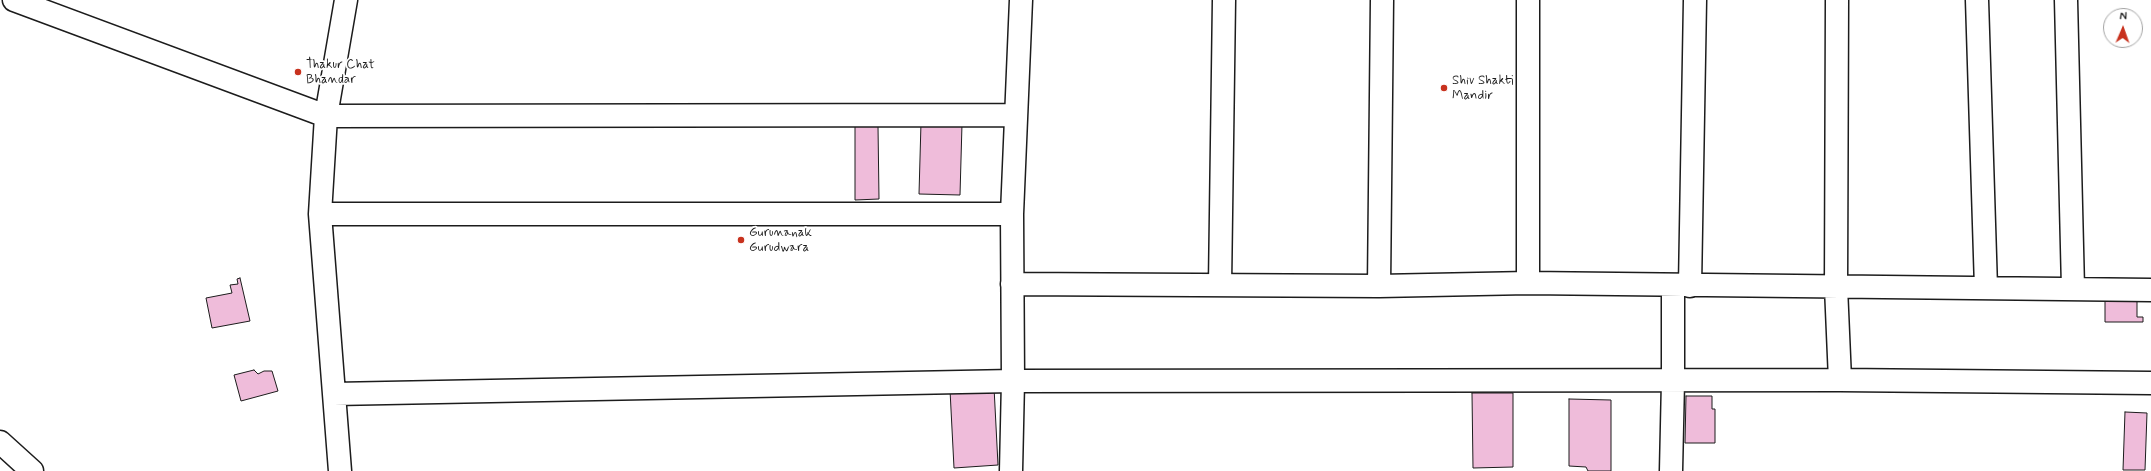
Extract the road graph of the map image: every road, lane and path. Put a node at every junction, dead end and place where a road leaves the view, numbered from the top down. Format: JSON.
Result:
{"nodes":[{"id":1,"x":14,"y":0,"type":"edge"},
{"id":2,"x":346,"y":0,"type":"edge"},
{"id":3,"x":1022,"y":0,"type":"edge"},
{"id":4,"x":1224,"y":0,"type":"edge"},
{"id":5,"x":1382,"y":0,"type":"edge"},
{"id":6,"x":1528,"y":0,"type":"edge"},
{"id":7,"x":1695,"y":0,"type":"edge"},
{"id":8,"x":1836,"y":0,"type":"edge"},
{"id":9,"x":1977,"y":0,"type":"edge"},
{"id":10,"x":2066,"y":0,"type":"edge"},
{"id":11,"x":1016,"y":115,"type":"junction"},
{"id":12,"x":326,"y":116,"type":"junction"},
{"id":13,"x":320,"y":214,"type":"junction"},
{"id":14,"x":1012,"y":214,"type":"junction"},
{"id":15,"x":1528,"y":283,"type":"junction"},
{"id":16,"x":1012,"y":284,"type":"junction"},
{"id":17,"x":1220,"y":285,"type":"junction"},
{"id":18,"x":1379,"y":286,"type":"junction"},
{"id":19,"x":1682,"y":286,"type":"junction"},
{"id":20,"x":1836,"y":287,"type":"junction"},
{"id":21,"x":1986,"y":288,"type":"junction"},
{"id":22,"x":2073,"y":288,"type":"junction"},
{"id":23,"x":2151,"y":290,"type":"edge"},
{"id":24,"x":1840,"y":380,"type":"junction"},
{"id":25,"x":1013,"y":381,"type":"junction"},
{"id":26,"x":1673,"y":382,"type":"junction"},
{"id":27,"x":2151,"y":383,"type":"edge"},
{"id":28,"x":334,"y":394,"type":"junction"},
{"id":29,"x":0,"y":442,"type":"edge"},
{"id":30,"x":32,"y":471,"type":"edge"},
{"id":31,"x":340,"y":471,"type":"edge"},
{"id":32,"x":1011,"y":471,"type":"edge"},
{"id":33,"x":1671,"y":471,"type":"edge"}],
"edges":[{"from":1,"to":12,"type":"street"},
{"from":2,"to":12,"type":"street"},
{"from":3,"to":11,"type":"street"},
{"from":4,"to":17,"type":"street"},
{"from":5,"to":18,"type":"street"},
{"from":6,"to":15,"type":"street"},
{"from":7,"to":19,"type":"street"},
{"from":8,"to":20,"type":"street"},
{"from":9,"to":21,"type":"street"},
{"from":10,"to":22,"type":"street"},
{"from":11,"to":12,"type":"street"},
{"from":11,"to":14,"type":"street"},
{"from":12,"to":13,"type":"street"},
{"from":13,"to":14,"type":"street"},
{"from":13,"to":28,"type":"street"},
{"from":14,"to":16,"type":"street"},
{"from":15,"to":18,"type":"street"},
{"from":15,"to":19,"type":"street"},
{"from":16,"to":17,"type":"street"},
{"from":16,"to":25,"type":"street"},
{"from":17,"to":18,"type":"street"},
{"from":19,"to":20,"type":"street"},
{"from":19,"to":26,"type":"street"},
{"from":20,"to":21,"type":"street"},
{"from":20,"to":24,"type":"street"},
{"from":21,"to":22,"type":"street"},
{"from":22,"to":23,"type":"street"},
{"from":24,"to":26,"type":"street"},
{"from":24,"to":27,"type":"street"},
{"from":25,"to":26,"type":"street"},
{"from":25,"to":28,"type":"street"},
{"from":25,"to":32,"type":"street"},
{"from":26,"to":33,"type":"street"},
{"from":28,"to":31,"type":"street"},
{"from":29,"to":30,"type":"street"}]}
